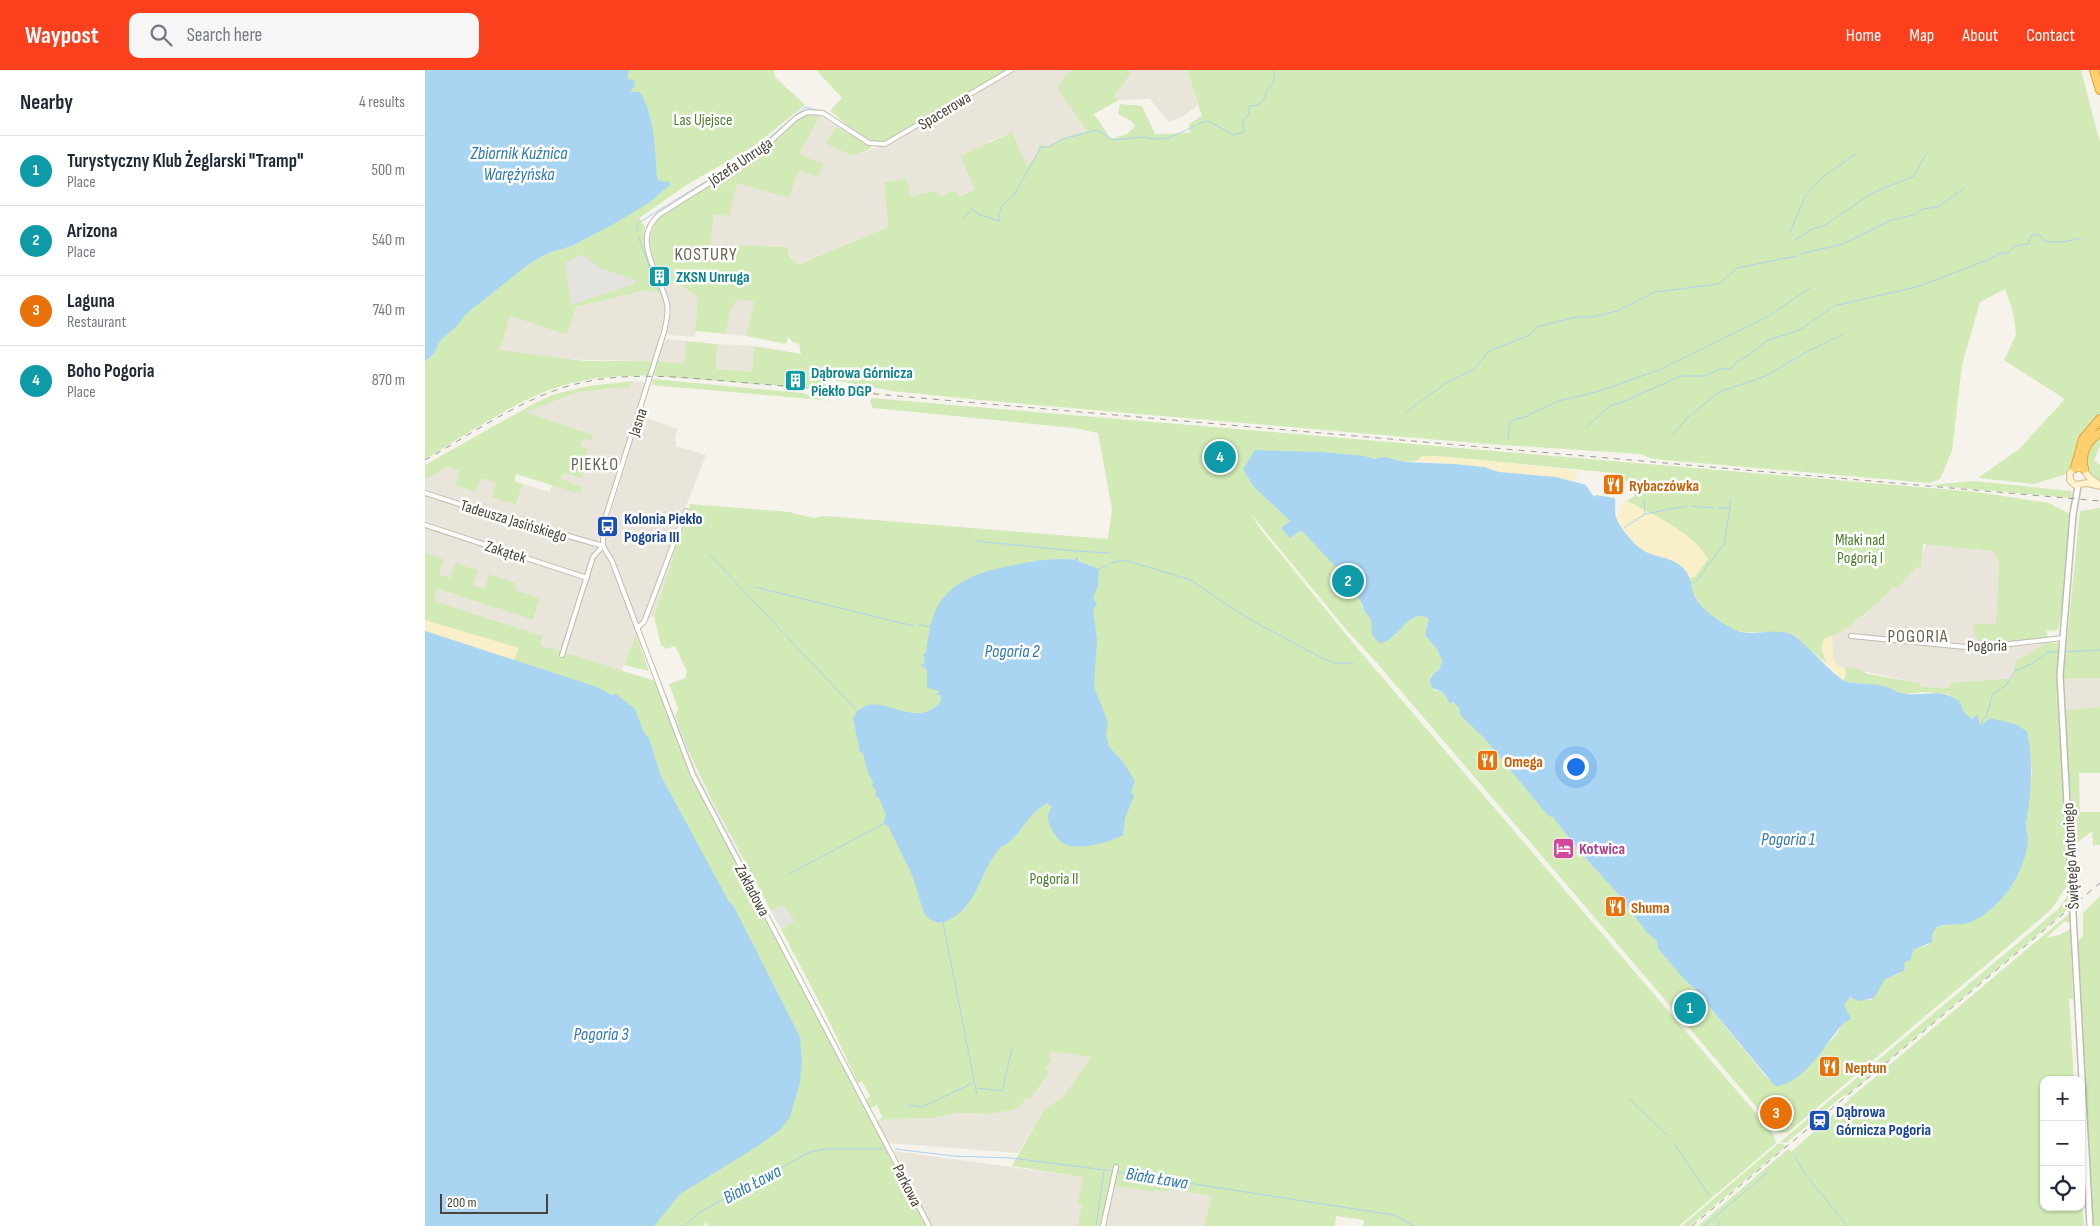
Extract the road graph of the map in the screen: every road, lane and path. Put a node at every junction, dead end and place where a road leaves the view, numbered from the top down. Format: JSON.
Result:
{"nodes":[{"id":1,"x":1011,"y":70,"type":"edge"},
{"id":2,"x":2094,"y":70,"type":"edge"},
{"id":3,"x":2100,"y":90,"type":"edge"},
{"id":4,"x":875,"y":144,"type":"joint"},
{"id":5,"x":655,"y":272,"type":"joint"},
{"id":6,"x":2100,"y":419,"type":"edge"},
{"id":7,"x":2100,"y":433,"type":"edge"},
{"id":8,"x":2082,"y":471,"type":"junction"},
{"id":9,"x":2081,"y":485,"type":"junction"},
{"id":10,"x":2100,"y":485,"type":"edge"},
{"id":11,"x":425,"y":492,"type":"edge"},
{"id":12,"x":686,"y":511,"type":"dead end"},
{"id":13,"x":425,"y":525,"type":"edge"},
{"id":14,"x":603,"y":546,"type":"junction"},
{"id":15,"x":587,"y":578,"type":"junction"},
{"id":16,"x":637,"y":628,"type":"junction"},
{"id":17,"x":1851,"y":636,"type":"dead end"},
{"id":18,"x":2063,"y":638,"type":"junction"},
{"id":19,"x":561,"y":655,"type":"dead end"},
{"id":20,"x":886,"y":1144,"type":"joint"},
{"id":21,"x":1116,"y":1167,"type":"dead end"},
{"id":22,"x":929,"y":1226,"type":"edge"},
{"id":23,"x":1103,"y":1226,"type":"edge"},
{"id":24,"x":2090,"y":1226,"type":"edge"}],
"edges":[{"from":1,"to":4,"type":"street","name":"Spacerowa"},
{"from":2,"to":3,"type":"highway"},
{"from":4,"to":5,"type":"street","name":"Józefa Unruga"},
{"from":5,"to":14,"type":"street","name":"Jasna"},
{"from":6,"to":8,"type":"highway"},
{"from":7,"to":8,"type":"highway"},
{"from":8,"to":9,"type":"main road"},
{"from":8,"to":9,"type":"main road"},
{"from":8,"to":10,"type":"main road"},
{"from":9,"to":10,"type":"main road"},
{"from":9,"to":18,"type":"street","name":"Świętego Antoniego"},
{"from":11,"to":14,"type":"street","name":"Tadeusza Jasińskiego"},
{"from":12,"to":16,"type":"street"},
{"from":13,"to":15,"type":"street","name":"Zakątek"},
{"from":14,"to":15,"type":"street","name":"Jasna"},
{"from":14,"to":16,"type":"street","name":"Zakładowa"},
{"from":15,"to":19,"type":"street","name":"Jasna"},
{"from":16,"to":20,"type":"street","name":"Zakładowa"},
{"from":17,"to":18,"type":"street","name":"Pogoria"},
{"from":18,"to":24,"type":"street","name":"Świętego Antoniego"},
{"from":20,"to":22,"type":"street","name":"Parkowa"},
{"from":21,"to":23,"type":"street"}]}
